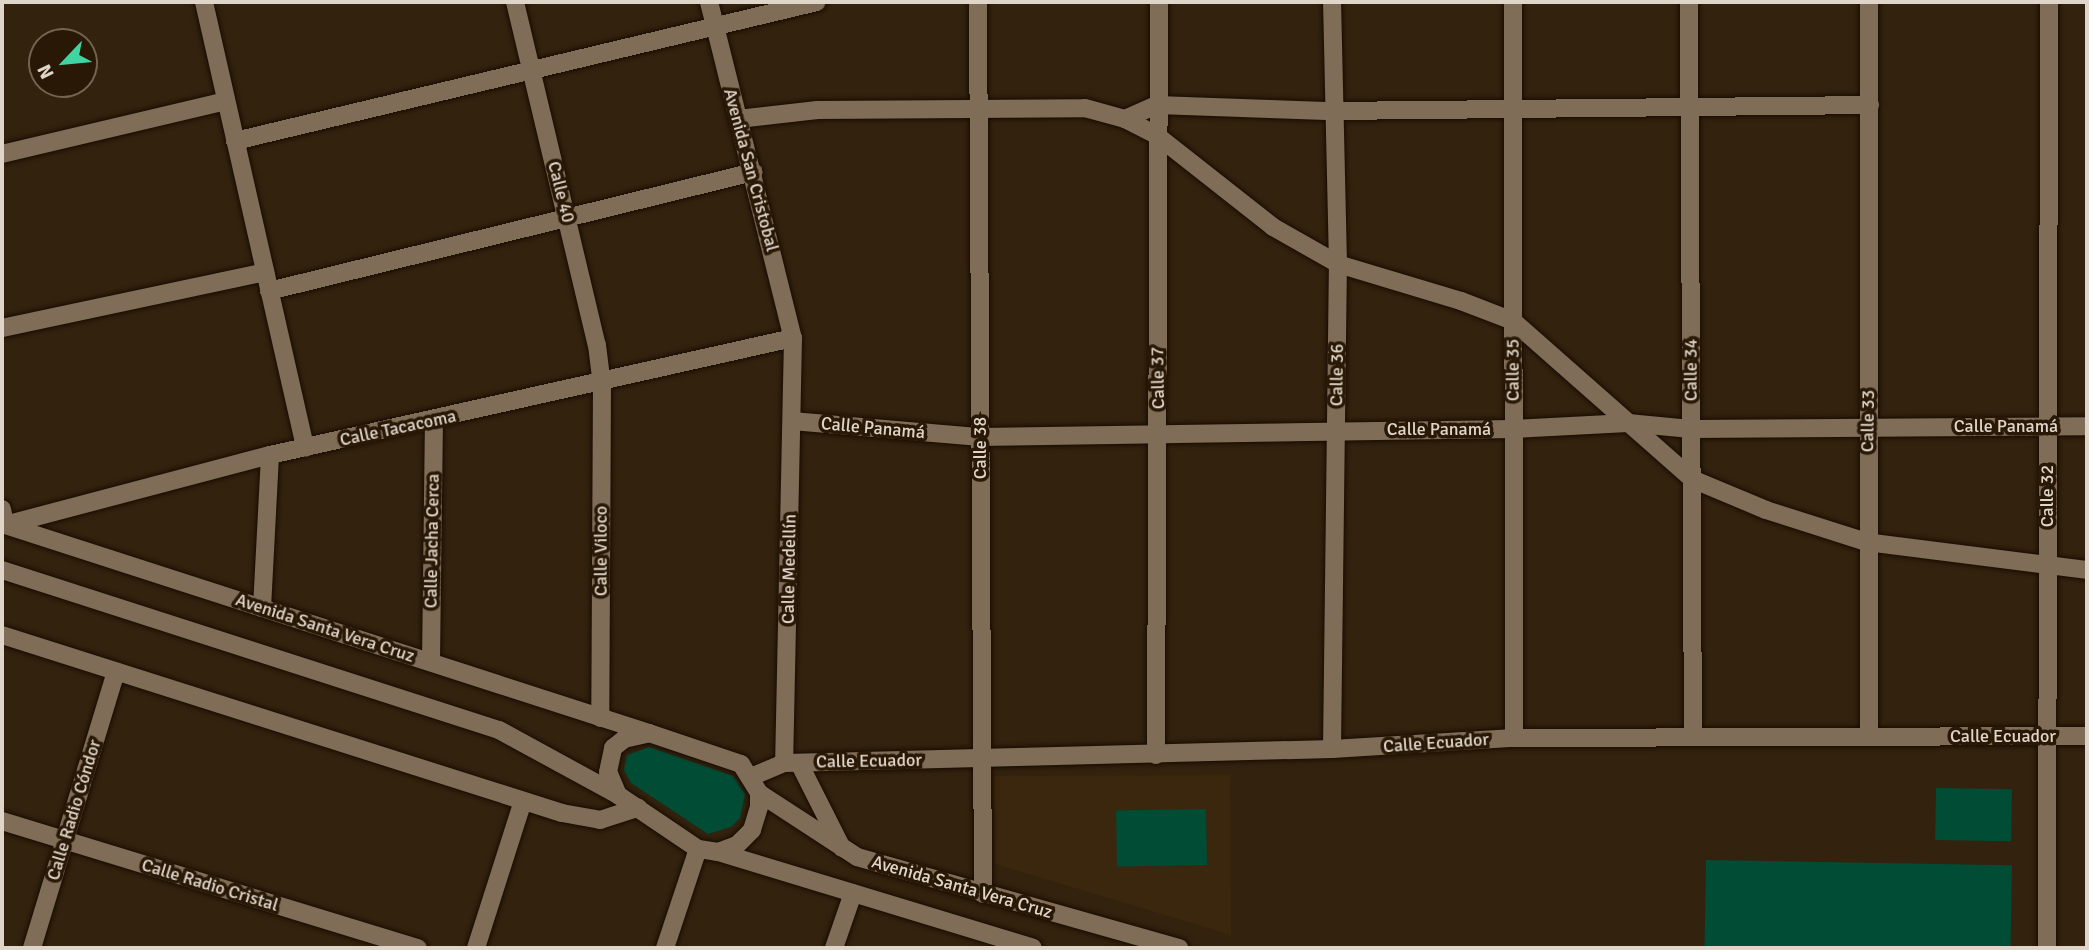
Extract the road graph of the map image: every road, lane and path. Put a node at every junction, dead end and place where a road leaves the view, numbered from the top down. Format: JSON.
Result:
{"nodes":[{"id":1,"x":204,"y":2,"type":"edge"},
{"id":2,"x":515,"y":2,"type":"edge"},
{"id":3,"x":709,"y":2,"type":"edge"},
{"id":4,"x":817,"y":2,"type":"edge"},
{"id":5,"x":978,"y":2,"type":"edge"},
{"id":6,"x":1158,"y":2,"type":"edge"},
{"id":7,"x":1332,"y":2,"type":"edge"},
{"id":8,"x":1513,"y":2,"type":"edge"},
{"id":9,"x":1689,"y":2,"type":"edge"},
{"id":10,"x":1869,"y":2,"type":"edge"},
{"id":11,"x":2049,"y":2,"type":"edge"},
{"id":12,"x":715,"y":28,"type":"junction"},
{"id":13,"x":530,"y":72,"type":"junction"},
{"id":14,"x":226,"y":101,"type":"junction"},
{"id":15,"x":1157,"y":105,"type":"junction"},
{"id":16,"x":1870,"y":105,"type":"junction"},
{"id":17,"x":1513,"y":108,"type":"junction"},
{"id":18,"x":1688,"y":109,"type":"junction"},
{"id":19,"x":978,"y":111,"type":"junction"},
{"id":20,"x":1333,"y":111,"type":"junction"},
{"id":21,"x":738,"y":119,"type":"junction"},
{"id":22,"x":1125,"y":119,"type":"junction"},
{"id":23,"x":1155,"y":134,"type":"junction"},
{"id":24,"x":235,"y":141,"type":"junction"},
{"id":25,"x":2,"y":154,"type":"edge"},
{"id":26,"x":754,"y":172,"type":"junction"},
{"id":27,"x":568,"y":220,"type":"junction"},
{"id":28,"x":1338,"y":264,"type":"junction"},
{"id":29,"x":265,"y":272,"type":"junction"},
{"id":30,"x":269,"y":291,"type":"junction"},
{"id":31,"x":1513,"y":321,"type":"junction"},
{"id":32,"x":2,"y":328,"type":"edge"},
{"id":33,"x":793,"y":338,"type":"junction"},
{"id":34,"x":602,"y":384,"type":"junction"},
{"id":35,"x":434,"y":421,"type":"junction"},
{"id":36,"x":792,"y":421,"type":"junction"},
{"id":37,"x":1628,"y":423,"type":"junction"},
{"id":38,"x":1868,"y":426,"type":"junction"},
{"id":39,"x":2087,"y":426,"type":"edge"},
{"id":40,"x":2046,"y":427,"type":"junction"},
{"id":41,"x":1336,"y":429,"type":"junction"},
{"id":42,"x":1513,"y":429,"type":"junction"},
{"id":43,"x":1691,"y":429,"type":"junction"},
{"id":44,"x":1159,"y":433,"type":"junction"},
{"id":45,"x":980,"y":437,"type":"junction"},
{"id":46,"x":305,"y":448,"type":"junction"},
{"id":47,"x":270,"y":455,"type":"junction"},
{"id":48,"x":1692,"y":479,"type":"junction"},
{"id":49,"x":3,"y":519,"type":"edge"},
{"id":50,"x":1866,"y":542,"type":"junction"},
{"id":51,"x":2048,"y":564,"type":"junction"},
{"id":52,"x":2,"y":570,"type":"edge"},
{"id":53,"x":2087,"y":570,"type":"edge"},
{"id":54,"x":262,"y":608,"type":"junction"},
{"id":55,"x":2,"y":635,"type":"edge"},
{"id":56,"x":431,"y":662,"type":"junction"},
{"id":57,"x":117,"y":671,"type":"junction"},
{"id":58,"x":600,"y":718,"type":"junction"},
{"id":59,"x":649,"y":733,"type":"junction"},
{"id":60,"x":2050,"y":736,"type":"junction"},
{"id":61,"x":2087,"y":736,"type":"edge"},
{"id":62,"x":1693,"y":737,"type":"junction"},
{"id":63,"x":1869,"y":737,"type":"junction"},
{"id":64,"x":1514,"y":738,"type":"junction"},
{"id":65,"x":1332,"y":749,"type":"junction"},
{"id":66,"x":1156,"y":755,"type":"junction"},
{"id":67,"x":979,"y":759,"type":"junction"},
{"id":68,"x":792,"y":763,"type":"junction"},
{"id":69,"x":755,"y":785,"type":"junction"},
{"id":70,"x":618,"y":795,"type":"junction"},
{"id":71,"x":523,"y":801,"type":"junction"},
{"id":72,"x":638,"y":808,"type":"junction"},
{"id":73,"x":2,"y":821,"type":"edge"},
{"id":74,"x":64,"y":840,"type":"junction"},
{"id":75,"x":842,"y":848,"type":"junction"},
{"id":76,"x":698,"y":849,"type":"junction"},
{"id":77,"x":718,"y":852,"type":"junction"},
{"id":78,"x":853,"y":893,"type":"junction"},
{"id":79,"x":983,"y":894,"type":"junction"},
{"id":80,"x":999,"y":944,"type":"edge"},
{"id":81,"x":32,"y":948,"type":"edge"},
{"id":82,"x":418,"y":948,"type":"edge"},
{"id":83,"x":476,"y":948,"type":"edge"},
{"id":84,"x":666,"y":948,"type":"edge"},
{"id":85,"x":834,"y":948,"type":"edge"},
{"id":86,"x":1033,"y":948,"type":"edge"},
{"id":87,"x":1179,"y":948,"type":"edge"},
{"id":88,"x":2047,"y":948,"type":"edge"}],
"edges":[{"from":1,"to":14,"type":"street"},
{"from":2,"to":13,"type":"street","name":"Calle 40"},
{"from":3,"to":12,"type":"street","name":"Avenida San Cristobal"},
{"from":4,"to":12,"type":"street"},
{"from":5,"to":19,"type":"street","name":"Calle 38"},
{"from":6,"to":15,"type":"street","name":"Calle 37"},
{"from":7,"to":20,"type":"street","name":"Calle 36"},
{"from":8,"to":17,"type":"street","name":"Calle 35"},
{"from":9,"to":18,"type":"street","name":"Calle 34"},
{"from":10,"to":16,"type":"street","name":"Calle 33"},
{"from":11,"to":40,"type":"street","name":"Calle 32"},
{"from":12,"to":13,"type":"street"},
{"from":12,"to":21,"type":"street","name":"Avenida San Cristobal"},
{"from":13,"to":24,"type":"street"},
{"from":13,"to":27,"type":"street","name":"Calle 40"},
{"from":14,"to":24,"type":"street"},
{"from":14,"to":25,"type":"street"},
{"from":15,"to":20,"type":"street"},
{"from":15,"to":22,"type":"street"},
{"from":15,"to":23,"type":"street","name":"Calle 37"},
{"from":16,"to":18,"type":"street"},
{"from":16,"to":38,"type":"street","name":"Calle 33"},
{"from":17,"to":18,"type":"street"},
{"from":17,"to":20,"type":"street"},
{"from":17,"to":31,"type":"street","name":"Calle 35"},
{"from":18,"to":43,"type":"street","name":"Calle 34"},
{"from":19,"to":21,"type":"street"},
{"from":19,"to":22,"type":"street"},
{"from":19,"to":45,"type":"street","name":"Calle 38"},
{"from":20,"to":28,"type":"street","name":"Calle 36"},
{"from":21,"to":26,"type":"street","name":"Avenida San Cristobal"},
{"from":22,"to":23,"type":"street"},
{"from":23,"to":28,"type":"street"},
{"from":23,"to":44,"type":"street","name":"Calle 37"},
{"from":24,"to":29,"type":"street"},
{"from":26,"to":27,"type":"street"},
{"from":26,"to":33,"type":"street","name":"Avenida San Cristobal"},
{"from":27,"to":30,"type":"street"},
{"from":27,"to":34,"type":"street","name":"Calle 40"},
{"from":28,"to":31,"type":"street"},
{"from":28,"to":41,"type":"street","name":"Calle 36"},
{"from":29,"to":30,"type":"street"},
{"from":29,"to":32,"type":"street"},
{"from":30,"to":46,"type":"street"},
{"from":31,"to":37,"type":"street"},
{"from":31,"to":42,"type":"street","name":"Calle 35"},
{"from":33,"to":34,"type":"street","name":"Calle Tacacoma"},
{"from":33,"to":36,"type":"street","name":"Calle Medellín"},
{"from":34,"to":35,"type":"street","name":"Calle Tacacoma"},
{"from":34,"to":58,"type":"street","name":"Calle Viloco"},
{"from":35,"to":46,"type":"street","name":"Calle Tacacoma"},
{"from":35,"to":56,"type":"street","name":"Calle Jacha Cerca"},
{"from":36,"to":45,"type":"street","name":"Calle Panamá"},
{"from":36,"to":68,"type":"street","name":"Calle Medellín"},
{"from":37,"to":42,"type":"street","name":"Calle Panamá"},
{"from":37,"to":43,"type":"street","name":"Calle Panamá"},
{"from":37,"to":48,"type":"street"},
{"from":38,"to":40,"type":"street","name":"Calle Panamá"},
{"from":38,"to":43,"type":"street","name":"Calle Panamá"},
{"from":38,"to":50,"type":"street","name":"Calle 33"},
{"from":39,"to":40,"type":"street","name":"Calle Panamá"},
{"from":40,"to":51,"type":"street","name":"Calle 32"},
{"from":41,"to":42,"type":"street","name":"Calle Panamá"},
{"from":41,"to":44,"type":"street","name":"Calle Panamá"},
{"from":41,"to":65,"type":"street","name":"Calle 36"},
{"from":42,"to":64,"type":"street","name":"Calle 35"},
{"from":43,"to":48,"type":"street","name":"Calle 34"},
{"from":44,"to":45,"type":"street","name":"Calle Panamá"},
{"from":44,"to":66,"type":"street","name":"Calle 37"},
{"from":45,"to":67,"type":"street","name":"Calle 38"},
{"from":46,"to":47,"type":"street","name":"Calle Tacacoma"},
{"from":47,"to":49,"type":"street","name":"Calle Tacacoma"},
{"from":47,"to":54,"type":"street"},
{"from":48,"to":50,"type":"street"},
{"from":48,"to":62,"type":"street","name":"Calle 34"},
{"from":49,"to":54,"type":"street","name":"Avenida Santa Vera Cruz"},
{"from":50,"to":51,"type":"street"},
{"from":50,"to":63,"type":"street","name":"Calle 33"},
{"from":51,"to":53,"type":"street"},
{"from":51,"to":60,"type":"street","name":"Calle 32"},
{"from":52,"to":70,"type":"street"},
{"from":54,"to":56,"type":"street","name":"Avenida Santa Vera Cruz"},
{"from":55,"to":57,"type":"street"},
{"from":56,"to":58,"type":"street","name":"Avenida Santa Vera Cruz"},
{"from":57,"to":71,"type":"street"},
{"from":57,"to":74,"type":"street","name":"Calle Radio Cóndor"},
{"from":58,"to":59,"type":"street","name":"Avenida Santa Vera Cruz"},
{"from":59,"to":69,"type":"street","name":"Avenida Santa Vera Cruz"},
{"from":59,"to":70,"type":"street"},
{"from":60,"to":61,"type":"street","name":"Calle Ecuador"},
{"from":60,"to":63,"type":"street","name":"Calle Ecuador"},
{"from":60,"to":88,"type":"street","name":"Calle 32"},
{"from":62,"to":63,"type":"street","name":"Calle Ecuador"},
{"from":62,"to":64,"type":"street","name":"Calle Ecuador"},
{"from":64,"to":65,"type":"street","name":"Calle Ecuador"},
{"from":65,"to":66,"type":"street","name":"Calle Ecuador"},
{"from":66,"to":67,"type":"street","name":"Calle Ecuador"},
{"from":67,"to":68,"type":"street","name":"Calle Ecuador"},
{"from":67,"to":79,"type":"street","name":"Calle 38"},
{"from":68,"to":69,"type":"street"},
{"from":68,"to":75,"type":"street"},
{"from":69,"to":75,"type":"street","name":"Avenida Santa Vera Cruz"},
{"from":69,"to":77,"type":"street"},
{"from":70,"to":72,"type":"street"},
{"from":71,"to":72,"type":"street"},
{"from":71,"to":83,"type":"street"},
{"from":72,"to":76,"type":"street"},
{"from":73,"to":74,"type":"street","name":"Calle Radio Cristal"},
{"from":74,"to":81,"type":"street","name":"Calle Radio Cóndor"},
{"from":74,"to":82,"type":"street","name":"Calle Radio Cristal"},
{"from":75,"to":79,"type":"street","name":"Avenida Santa Vera Cruz"},
{"from":76,"to":77,"type":"street","name":"Avenida Santa Vera Cruz"},
{"from":76,"to":84,"type":"street"},
{"from":77,"to":78,"type":"street","name":"Avenida Santa Vera Cruz"},
{"from":78,"to":80,"type":"street","name":"Avenida Santa Vera Cruz"},
{"from":78,"to":85,"type":"street"},
{"from":79,"to":87,"type":"street","name":"Avenida Santa Vera Cruz"},
{"from":80,"to":86,"type":"street","name":"Avenida Santa Vera Cruz"}]}
